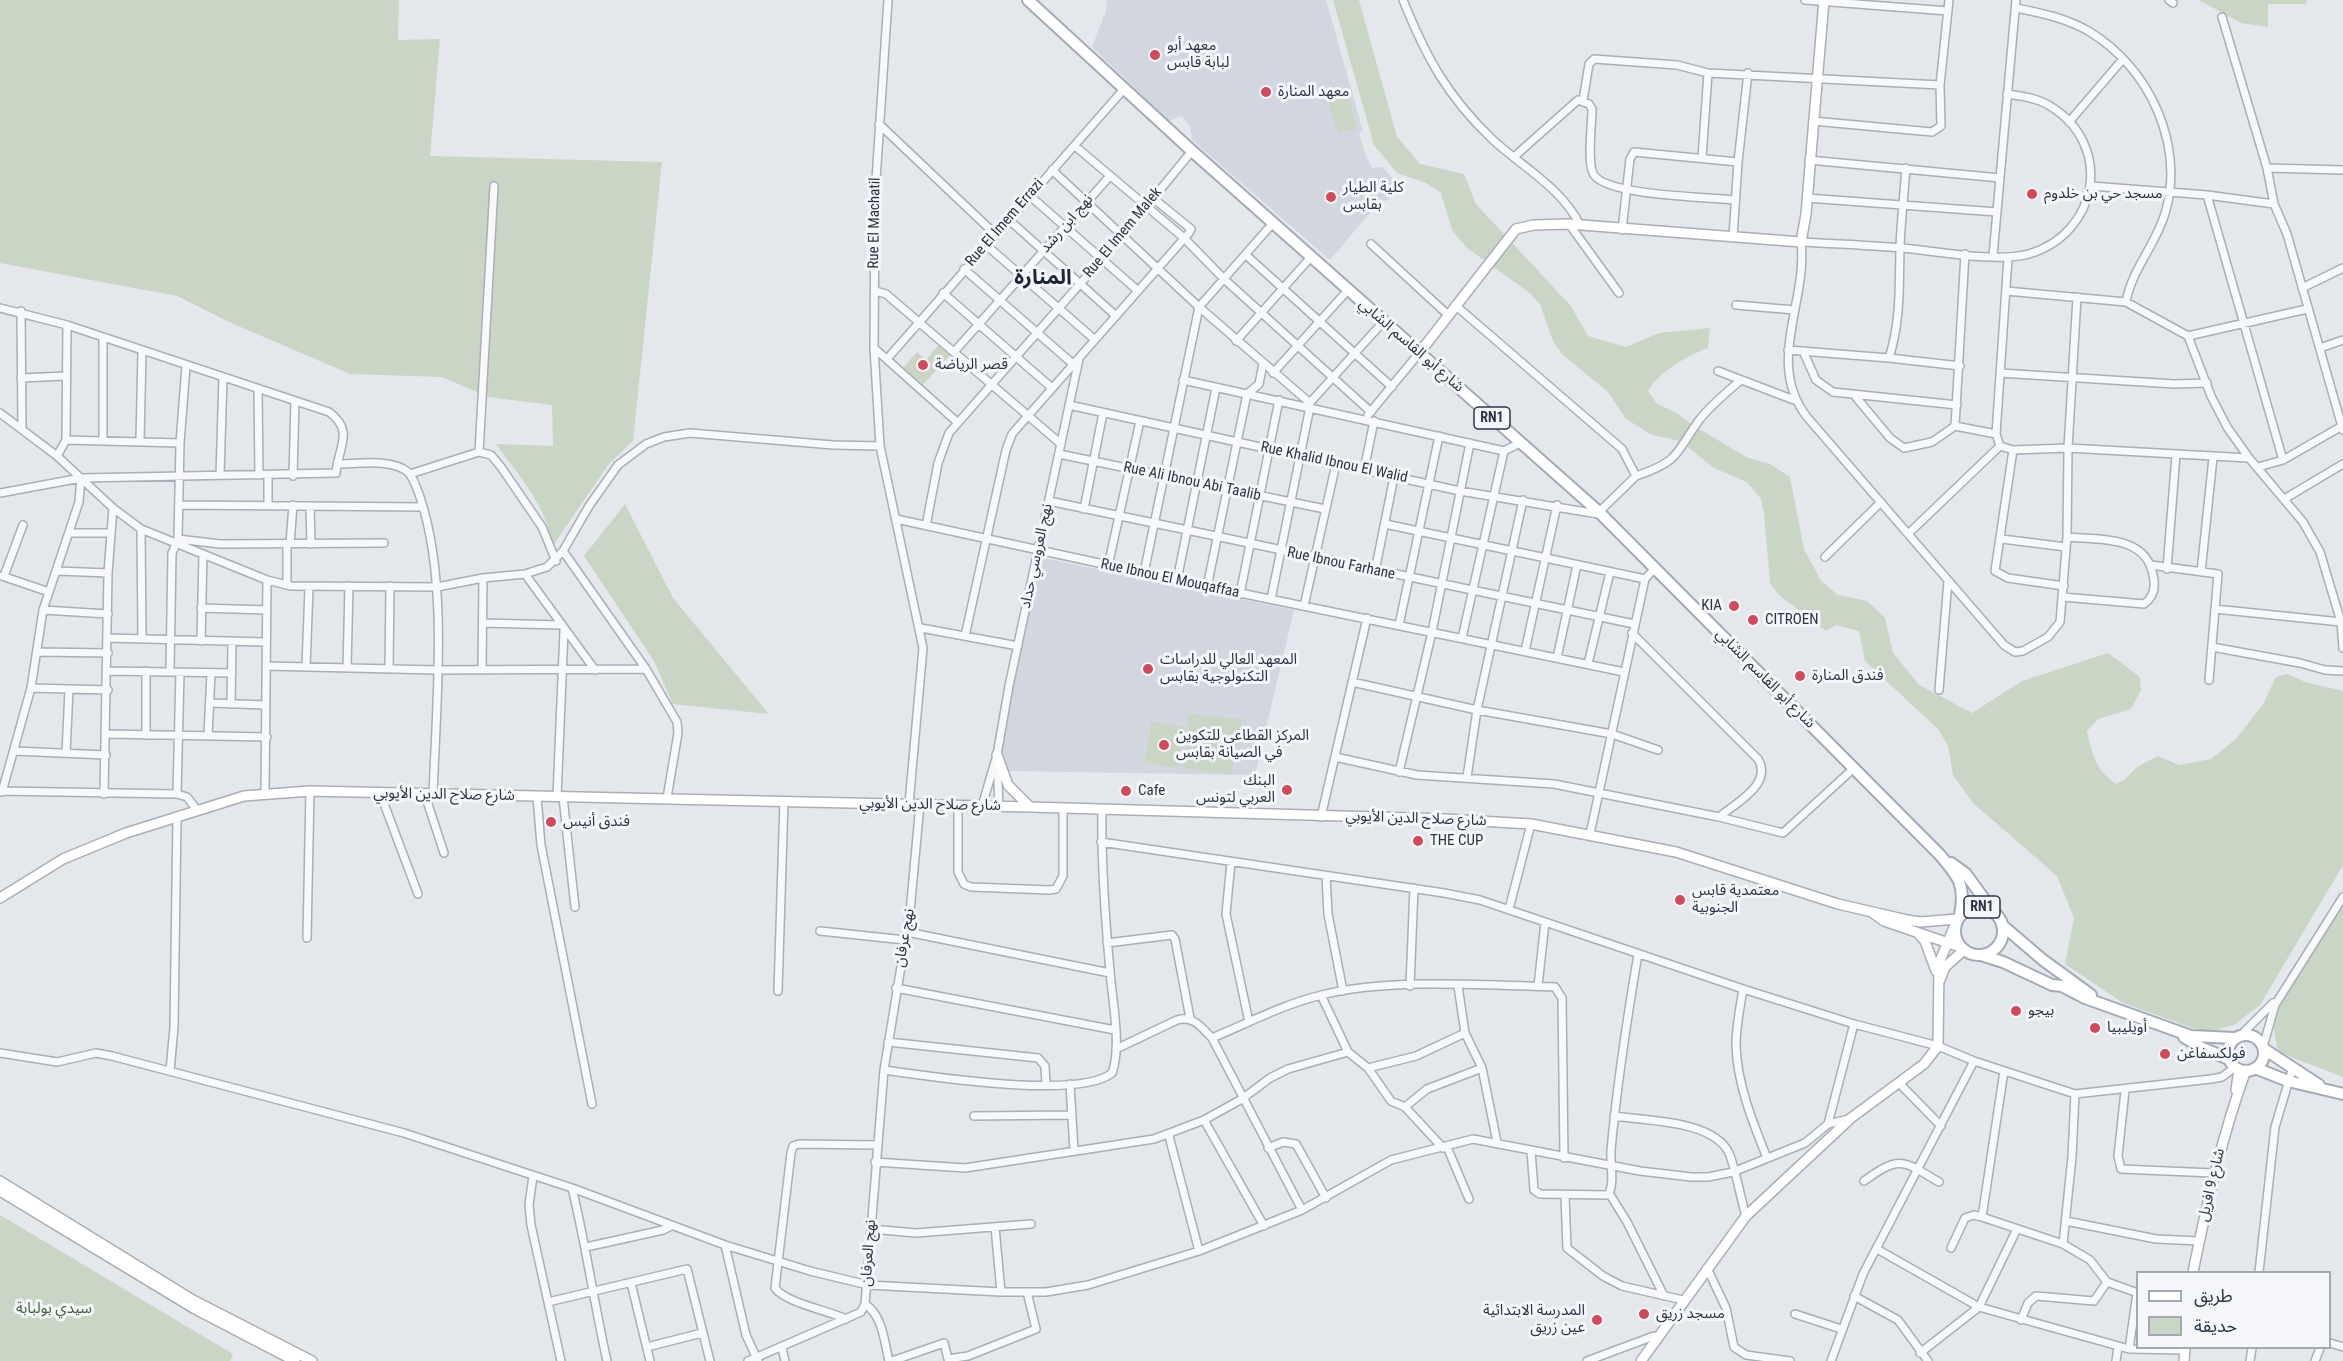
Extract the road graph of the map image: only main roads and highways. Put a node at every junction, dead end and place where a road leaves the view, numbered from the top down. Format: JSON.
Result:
{"nodes":[{"id":1,"x":1028,"y":0,"type":"edge"},
{"id":2,"x":1824,"y":1,"type":"edge"},
{"id":3,"x":1420,"y":352,"type":"junction"},
{"id":4,"x":997,"y":755,"type":"road end"},
{"id":5,"x":1030,"y":807,"type":"junction"},
{"id":6,"x":1939,"y":854,"type":"junction"},
{"id":7,"x":0,"y":898,"type":"edge"},
{"id":8,"x":1992,"y":910,"type":"junction"},
{"id":9,"x":1871,"y":911,"type":"junction"},
{"id":10,"x":1957,"y":920,"type":"junction"},
{"id":11,"x":2002,"y":925,"type":"junction"},
{"id":12,"x":1916,"y":932,"type":"junction"},
{"id":13,"x":1946,"y":940,"type":"junction"},
{"id":14,"x":1962,"y":949,"type":"junction"},
{"id":15,"x":1981,"y":955,"type":"junction"},
{"id":16,"x":2043,"y":960,"type":"junction"},
{"id":17,"x":1937,"y":974,"type":"junction"},
{"id":18,"x":2062,"y":986,"type":"junction"},
{"id":19,"x":1938,"y":991,"type":"junction"},
{"id":20,"x":2107,"y":1005,"type":"junction"},
{"id":21,"x":2176,"y":1032,"type":"junction"},
{"id":22,"x":2238,"y":1037,"type":"junction"},
{"id":23,"x":2263,"y":1048,"type":"junction"},
{"id":24,"x":2241,"y":1067,"type":"junction"},
{"id":25,"x":2330,"y":1090,"type":"junction"},
{"id":26,"x":2343,"y":1094,"type":"edge"},
{"id":27,"x":0,"y":1180,"type":"edge"},
{"id":28,"x":0,"y":1191,"type":"edge"},
{"id":29,"x":2193,"y":1271,"type":"edge"},
{"id":30,"x":2185,"y":1349,"type":"edge"},
{"id":31,"x":295,"y":1361,"type":"edge"},
{"id":32,"x":312,"y":1361,"type":"edge"},
{"id":33,"x":1641,"y":1361,"type":"edge"},
{"id":34,"x":2184,"y":1361,"type":"edge"}],
"edges":[{"from":1,"to":3,"type":"main road","name":"شارع أبو القاسم الشابي","number":"RN1"},
{"from":2,"to":3,"type":"main road"},
{"from":3,"to":6,"type":"main road","name":"شارع أبو القاسم الشابي","number":"RN1"},
{"from":4,"to":5,"type":"main road"},
{"from":5,"to":7,"type":"main road","name":"شارع صلاح الدين الأيوبي"},
{"from":5,"to":9,"type":"main road","name":"شارع صلاح الدين الأيوبي"},
{"from":6,"to":8,"type":"main road","name":"شارع أبو القاسم الشابي","number":"RN1"},
{"from":6,"to":10,"type":"main road","name":"شارع أبو القاسم الشابي","number":"RN1"},
{"from":8,"to":10,"type":"main road","number":"RN1"},
{"from":8,"to":11,"type":"main road","number":"RN1"},
{"from":9,"to":10,"type":"main road","name":"شارع صلاح الدين الأيوبي"},
{"from":9,"to":12,"type":"main road","name":"شارع صلاح الدين الأيوبي"},
{"from":10,"to":13,"type":"main road"},
{"from":10,"to":14,"type":"main road","number":"RN1"},
{"from":11,"to":15,"type":"main road","number":"RN1"},
{"from":11,"to":16,"type":"main road","number":"RN1"},
{"from":12,"to":13,"type":"main road","name":"شارع صلاح الدين الأيوبي"},
{"from":12,"to":17,"type":"main road"},
{"from":13,"to":14,"type":"main road","name":"شارع صلاح الدين الأيوبي"},
{"from":13,"to":17,"type":"main road"},
{"from":14,"to":15,"type":"main road","number":"RN1"},
{"from":14,"to":19,"type":"main road"},
{"from":15,"to":18,"type":"main road","number":"RN1"},
{"from":16,"to":18,"type":"main road"},
{"from":16,"to":20,"type":"main road","number":"RN1"},
{"from":17,"to":19,"type":"main road"},
{"from":18,"to":20,"type":"main road","number":"RN1"},
{"from":19,"to":33,"type":"main road"},
{"from":20,"to":21,"type":"main road","number":"RN1"},
{"from":21,"to":22,"type":"main road","number":"RN1"},
{"from":21,"to":24,"type":"main road","number":"RN1"},
{"from":22,"to":23,"type":"main road","number":"RN1"},
{"from":22,"to":24,"type":"main road"},
{"from":23,"to":24,"type":"main road"},
{"from":23,"to":25,"type":"main road","number":"RN1"},
{"from":24,"to":25,"type":"main road","number":"RN1"},
{"from":24,"to":29,"type":"main road","name":"شارع 9 افريل"},
{"from":25,"to":26,"type":"main road","number":"RN1"},
{"from":27,"to":32,"type":"main road"},
{"from":28,"to":31,"type":"main road"},
{"from":30,"to":34,"type":"main road"}]}
